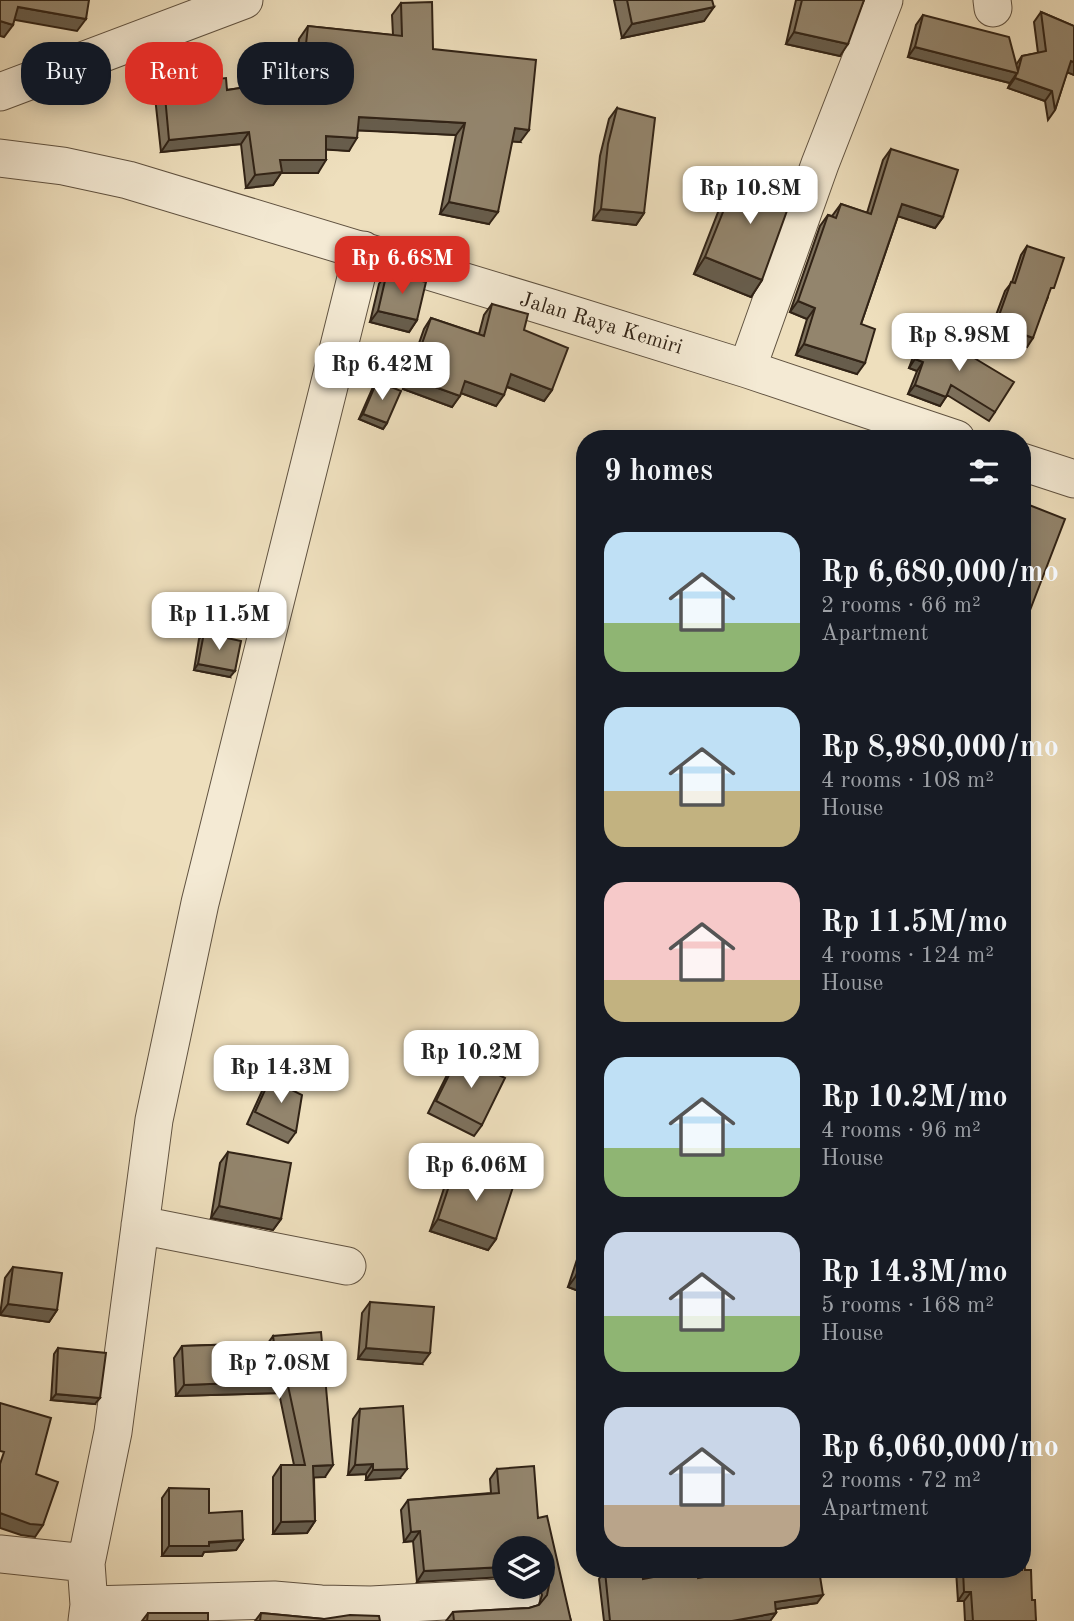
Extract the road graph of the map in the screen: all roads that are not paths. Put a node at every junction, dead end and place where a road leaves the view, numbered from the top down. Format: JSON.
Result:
{"nodes":[{"id":1,"x":244,"y":0,"type":"edge"},
{"id":2,"x":884,"y":0,"type":"edge"},
{"id":3,"x":0,"y":92,"type":"edge"},
{"id":4,"x":2,"y":148,"type":"edge"},
{"id":5,"x":363,"y":250,"type":"junction"},
{"id":6,"x":747,"y":369,"type":"junction"},
{"id":7,"x":929,"y":430,"type":"edge"},
{"id":8,"x":1031,"y":464,"type":"edge"},
{"id":9,"x":1074,"y":479,"type":"edge"},
{"id":10,"x":140,"y":1225,"type":"junction"},
{"id":11,"x":347,"y":1266,"type":"dead end"},
{"id":12,"x":0,"y":1554,"type":"edge"},
{"id":13,"x":86,"y":1563,"type":"junction"},
{"id":14,"x":492,"y":1599,"type":"edge"},
{"id":15,"x":88,"y":1613,"type":"edge"}],
"edges":[{"from":1,"to":3,"type":"street"},
{"from":2,"to":6,"type":"street"},
{"from":4,"to":5,"type":"street","name":"Jalan Raya Kemiri"},
{"from":5,"to":6,"type":"street","name":"Jalan Raya Kemiri"},
{"from":5,"to":10,"type":"street"},
{"from":6,"to":7,"type":"street","name":"Jalan Raya Kemiri"},
{"from":8,"to":9,"type":"street"},
{"from":10,"to":11,"type":"street"},
{"from":10,"to":13,"type":"street"},
{"from":12,"to":13,"type":"street"},
{"from":13,"to":15,"type":"street"},
{"from":14,"to":15,"type":"street"}]}
